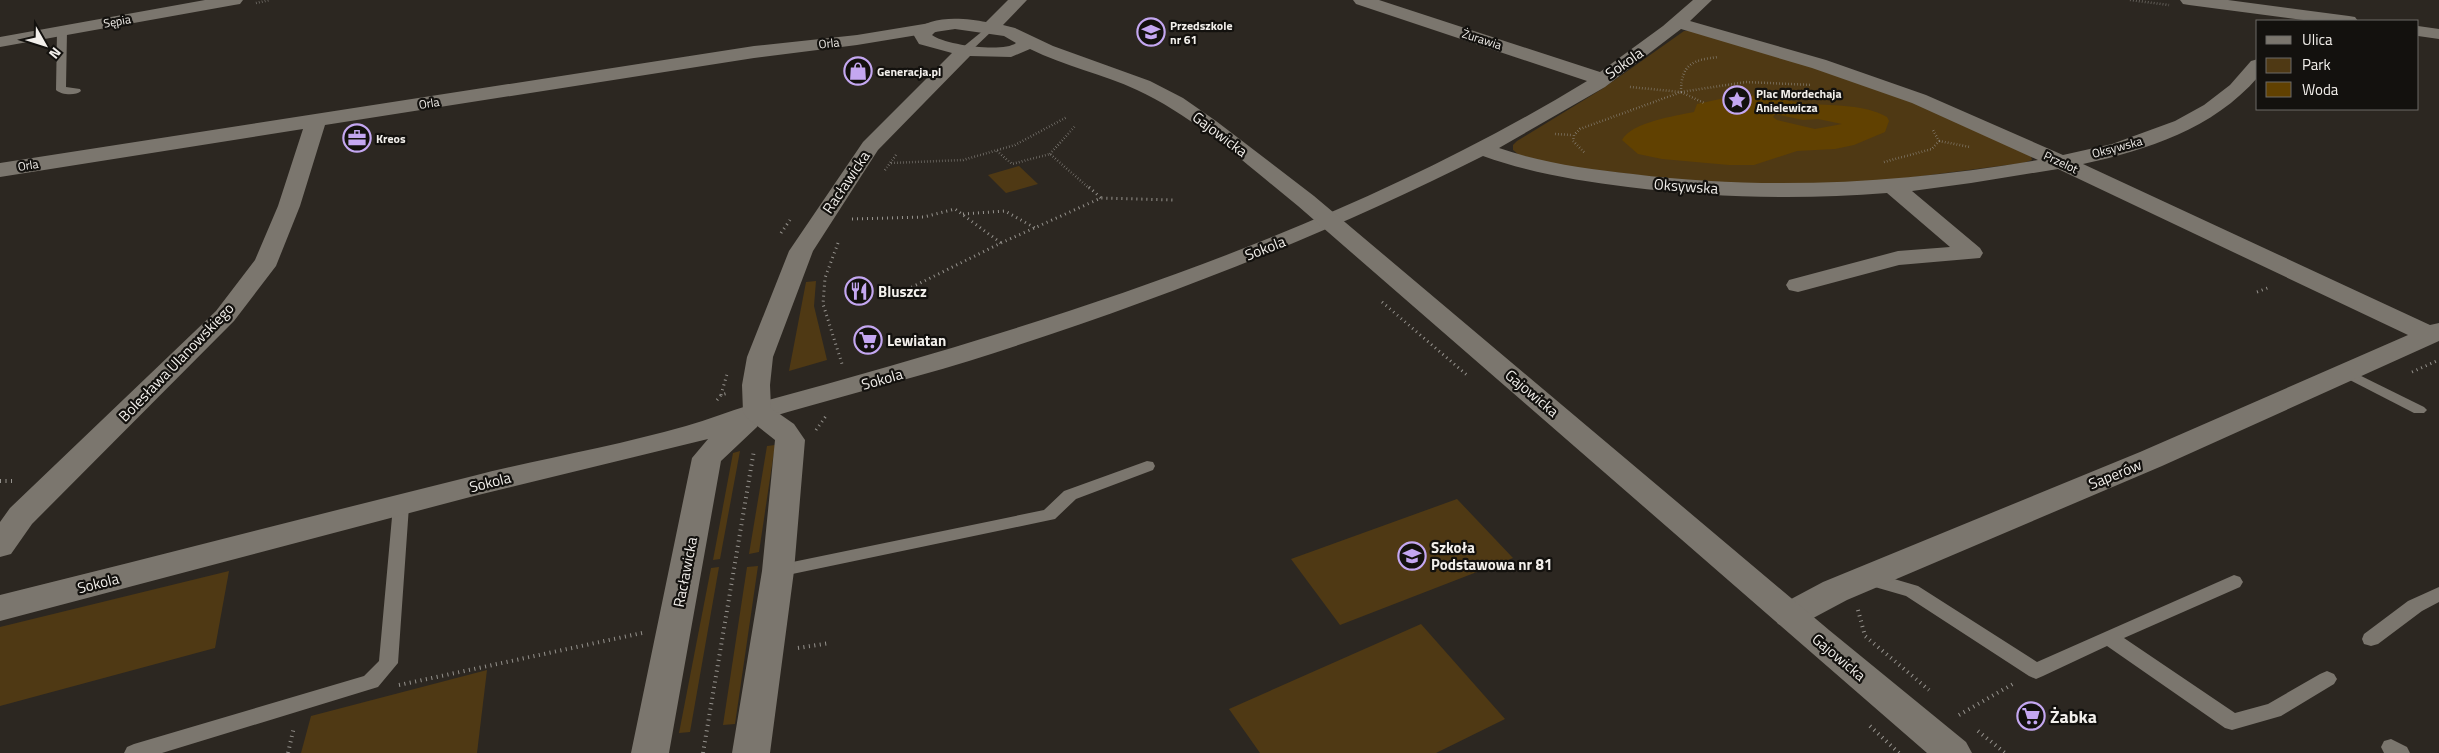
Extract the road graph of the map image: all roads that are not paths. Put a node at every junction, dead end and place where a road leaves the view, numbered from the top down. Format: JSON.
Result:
{"nodes":[{"id":1,"x":234,"y":0,"type":"edge"},
{"id":2,"x":1018,"y":0,"type":"edge"},
{"id":3,"x":1362,"y":0,"type":"edge"},
{"id":4,"x":1703,"y":0,"type":"edge"},
{"id":5,"x":2189,"y":0,"type":"edge"},
{"id":6,"x":2264,"y":15,"type":"edge"},
{"id":7,"x":2335,"y":20,"type":"edge"},
{"id":8,"x":1679,"y":23,"type":"junction"},
{"id":9,"x":990,"y":28,"type":"junction"},
{"id":10,"x":62,"y":31,"type":"junction"},
{"id":11,"x":2419,"y":31,"type":"edge"},
{"id":12,"x":928,"y":34,"type":"junction"},
{"id":13,"x":2439,"y":34,"type":"edge"},
{"id":14,"x":0,"y":42,"type":"edge"},
{"id":15,"x":1027,"y":42,"type":"junction"},
{"id":16,"x":967,"y":49,"type":"junction"},
{"id":17,"x":1009,"y":53,"type":"junction"},
{"id":18,"x":1089,"y":66,"type":"junction"},
{"id":19,"x":2256,"y":68,"type":"edge"},
{"id":20,"x":1601,"y":79,"type":"junction"},
{"id":21,"x":76,"y":90,"type":"dead end"},
{"id":22,"x":316,"y":121,"type":"junction"},
{"id":23,"x":1483,"y":149,"type":"junction"},
{"id":24,"x":2061,"y":162,"type":"junction"},
{"id":25,"x":0,"y":170,"type":"edge"},
{"id":26,"x":1894,"y":187,"type":"junction"},
{"id":27,"x":1331,"y":222,"type":"junction"},
{"id":28,"x":1798,"y":285,"type":"dead end"},
{"id":29,"x":2434,"y":333,"type":"edge"},
{"id":30,"x":2347,"y":373,"type":"junction"},
{"id":31,"x":2419,"y":410,"type":"dead end"},
{"id":32,"x":756,"y":427,"type":"junction"},
{"id":33,"x":1147,"y":466,"type":"dead end"},
{"id":34,"x":401,"y":506,"type":"junction"},
{"id":35,"x":0,"y":546,"type":"edge"},
{"id":36,"x":778,"y":571,"type":"junction"},
{"id":37,"x":1866,"y":578,"type":"junction"},
{"id":38,"x":2234,"y":582,"type":"dead end"},
{"id":39,"x":2439,"y":594,"type":"edge"},
{"id":40,"x":0,"y":608,"type":"edge"},
{"id":41,"x":1790,"y":615,"type":"junction"},
{"id":42,"x":2108,"y":637,"type":"junction"},
{"id":43,"x":2371,"y":639,"type":"dead end"},
{"id":44,"x":2327,"y":679,"type":"dead end"},
{"id":45,"x":159,"y":749,"type":"edge"},
{"id":46,"x":134,"y":753,"type":"edge"},
{"id":47,"x":650,"y":753,"type":"edge"},
{"id":48,"x":752,"y":753,"type":"edge"},
{"id":49,"x":1953,"y":753,"type":"edge"}],
"edges":[{"from":1,"to":10,"type":"street","name":"Sępia"},
{"from":2,"to":9,"type":"street","name":"Racławicka"},
{"from":3,"to":20,"type":"street","name":"Żurawia"},
{"from":4,"to":8,"type":"street","name":"Sokola"},
{"from":5,"to":6,"type":"street"},
{"from":6,"to":7,"type":"street"},
{"from":8,"to":20,"type":"street","name":"Sokola"},
{"from":8,"to":24,"type":"street","name":"Przelot"},
{"from":9,"to":12,"type":"street","name":"Gajowicka"},
{"from":9,"to":15,"type":"street","name":"Gajowicka"},
{"from":9,"to":16,"type":"lane","name":"Racławicka"},
{"from":10,"to":14,"type":"street","name":"Sępia"},
{"from":10,"to":21,"type":"lane"},
{"from":11,"to":13,"type":"street"},
{"from":12,"to":16,"type":"street","name":"Gajowicka"},
{"from":12,"to":22,"type":"street","name":"Orla"},
{"from":15,"to":17,"type":"street"},
{"from":15,"to":18,"type":"street","name":"Gajowicka"},
{"from":16,"to":17,"type":"street","name":"Gajowicka"},
{"from":16,"to":32,"type":"street","name":"Racławicka"},
{"from":17,"to":18,"type":"street","name":"Gajowicka"},
{"from":18,"to":27,"type":"street","name":"Gajowicka"},
{"from":19,"to":24,"type":"street","name":"Oksywska"},
{"from":20,"to":23,"type":"street","name":"Sokola"},
{"from":22,"to":25,"type":"street","name":"Orla"},
{"from":22,"to":35,"type":"street","name":"Bolesława Ulanowskiego"},
{"from":23,"to":26,"type":"street","name":"Oksywska"},
{"from":23,"to":27,"type":"street","name":"Sokola"},
{"from":24,"to":26,"type":"street","name":"Oksywska"},
{"from":24,"to":29,"type":"street","name":"Przelot"},
{"from":26,"to":28,"type":"street"},
{"from":27,"to":32,"type":"street","name":"Sokola"},
{"from":27,"to":41,"type":"street","name":"Gajowicka"},
{"from":29,"to":30,"type":"street","name":"Saperów"},
{"from":30,"to":31,"type":"lane"},
{"from":30,"to":37,"type":"street","name":"Saperów"},
{"from":32,"to":34,"type":"street","name":"Sokola"},
{"from":32,"to":36,"type":"street"},
{"from":32,"to":47,"type":"street","name":"Racławicka"},
{"from":33,"to":36,"type":"lane"},
{"from":34,"to":40,"type":"street","name":"Sokola"},
{"from":34,"to":45,"type":"lane"},
{"from":36,"to":48,"type":"street"},
{"from":37,"to":41,"type":"street","name":"Saperów"},
{"from":37,"to":42,"type":"lane"},
{"from":38,"to":42,"type":"lane"},
{"from":39,"to":43,"type":"lane"},
{"from":41,"to":49,"type":"street","name":"Gajowicka"},
{"from":42,"to":44,"type":"lane"},
{"from":45,"to":46,"type":"lane"}]}
